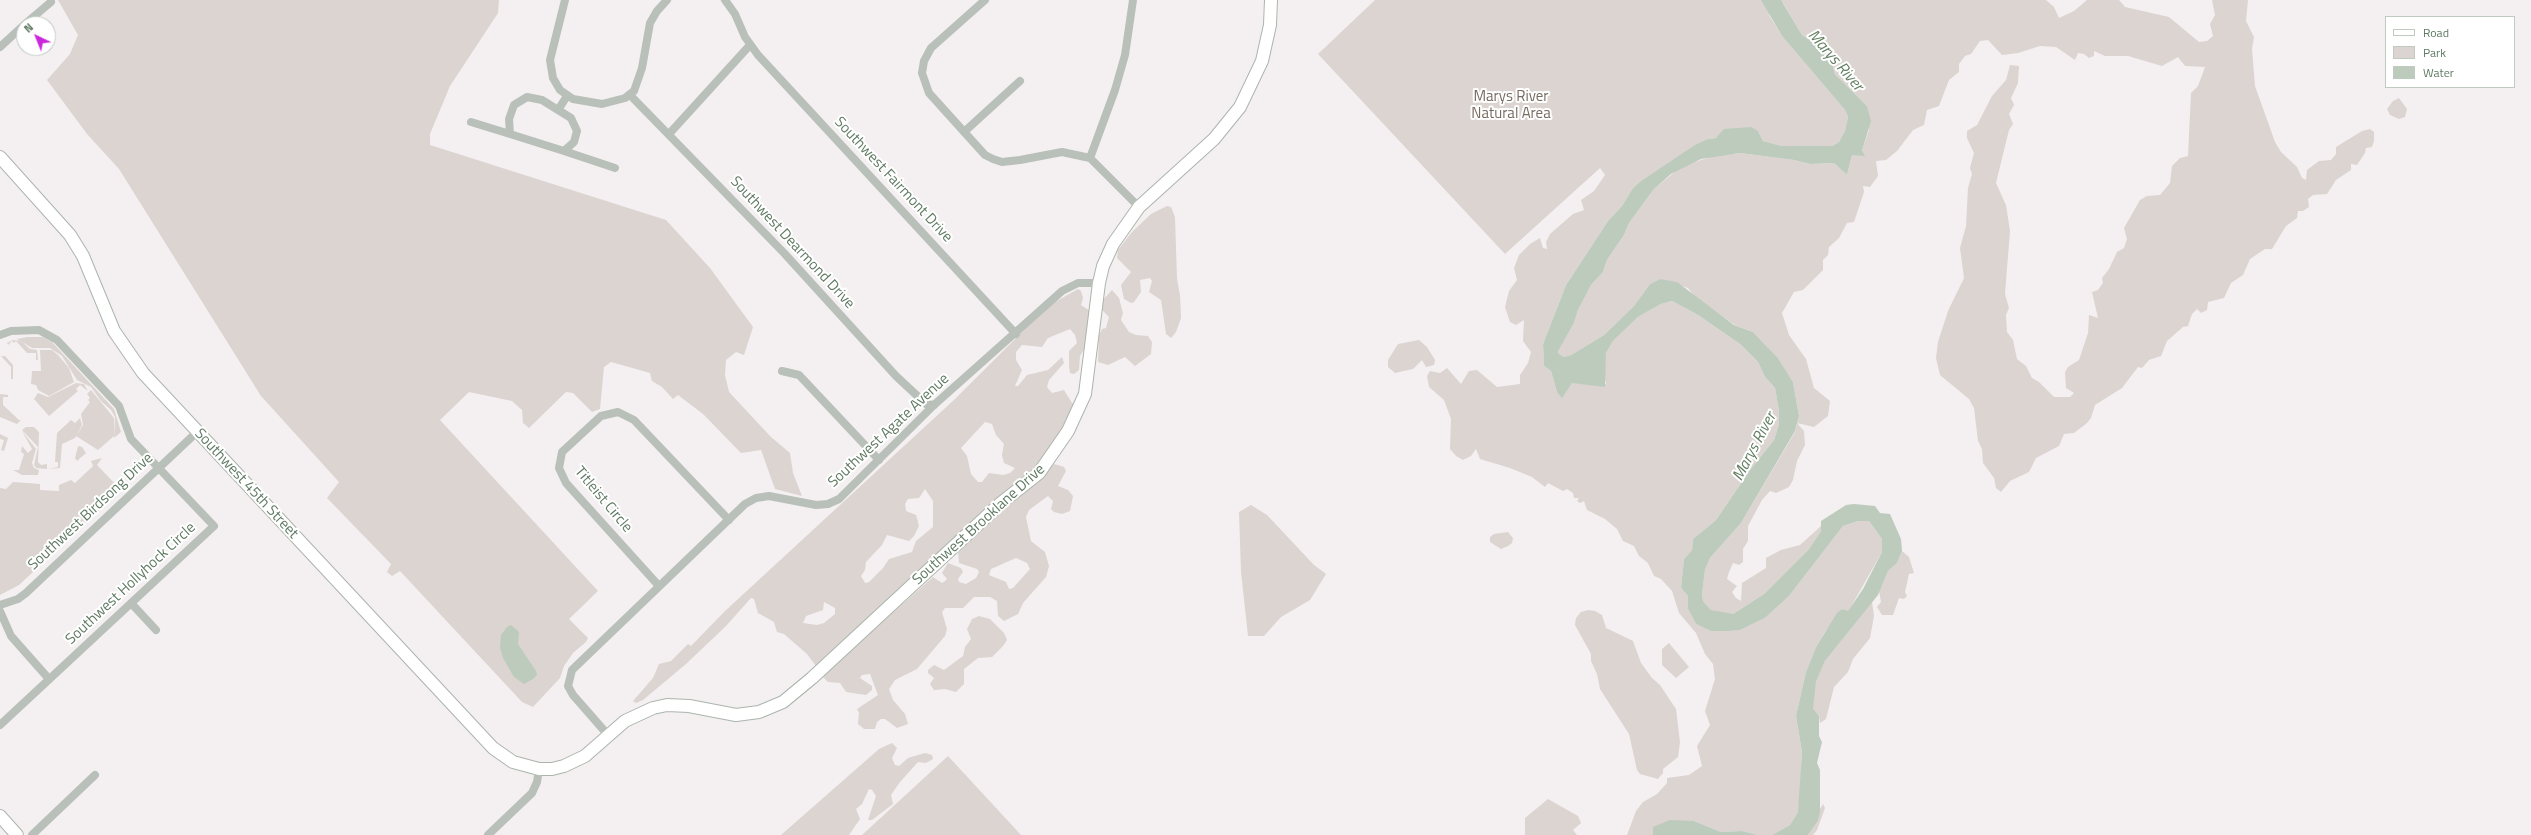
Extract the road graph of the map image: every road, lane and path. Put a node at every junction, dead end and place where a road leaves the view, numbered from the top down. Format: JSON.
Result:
{"nodes":[{"id":1,"x":565,"y":0,"type":"edge"},
{"id":2,"x":667,"y":0,"type":"edge"},
{"id":3,"x":725,"y":0,"type":"edge"},
{"id":4,"x":984,"y":0,"type":"edge"},
{"id":5,"x":1133,"y":0,"type":"edge"},
{"id":6,"x":1271,"y":0,"type":"edge"},
{"id":7,"x":51,"y":2,"type":"dead end"},
{"id":8,"x":34,"y":16,"type":"edge"},
{"id":9,"x":16,"y":32,"type":"edge"},
{"id":10,"x":750,"y":45,"type":"junction"},
{"id":11,"x":0,"y":47,"type":"edge"},
{"id":12,"x":1020,"y":81,"type":"dead end"},
{"id":13,"x":630,"y":95,"type":"junction"},
{"id":14,"x":567,"y":96,"type":"junction"},
{"id":15,"x":558,"y":110,"type":"junction"},
{"id":16,"x":471,"y":122,"type":"dead end"},
{"id":17,"x":964,"y":132,"type":"junction"},
{"id":18,"x":510,"y":134,"type":"junction"},
{"id":19,"x":669,"y":134,"type":"junction"},
{"id":20,"x":564,"y":151,"type":"junction"},
{"id":21,"x":0,"y":157,"type":"edge"},
{"id":22,"x":1090,"y":158,"type":"junction"},
{"id":23,"x":616,"y":168,"type":"dead end"},
{"id":24,"x":1139,"y":207,"type":"junction"},
{"id":25,"x":1099,"y":283,"type":"junction"},
{"id":26,"x":1016,"y":334,"type":"junction"},
{"id":27,"x":0,"y":335,"type":"edge"},
{"id":28,"x":782,"y":371,"type":"dead end"},
{"id":29,"x":934,"y":405,"type":"junction"},
{"id":30,"x":197,"y":432,"type":"junction"},
{"id":31,"x":879,"y":460,"type":"junction"},
{"id":32,"x":159,"y":468,"type":"junction"},
{"id":33,"x":729,"y":520,"type":"junction"},
{"id":34,"x":660,"y":586,"type":"junction"},
{"id":35,"x":131,"y":603,"type":"junction"},
{"id":36,"x":0,"y":605,"type":"edge"},
{"id":37,"x":0,"y":612,"type":"edge"},
{"id":38,"x":156,"y":630,"type":"dead end"},
{"id":39,"x":49,"y":679,"type":"junction"},
{"id":40,"x":0,"y":726,"type":"edge"},
{"id":41,"x":608,"y":735,"type":"junction"},
{"id":42,"x":539,"y":769,"type":"junction"},
{"id":43,"x":95,"y":775,"type":"dead end"},
{"id":44,"x":0,"y":816,"type":"edge"},
{"id":45,"x":17,"y":835,"type":"edge"},
{"id":46,"x":32,"y":835,"type":"edge"},
{"id":47,"x":488,"y":835,"type":"edge"}],
"edges":[{"from":1,"to":14,"type":"street"},
{"from":2,"to":13,"type":"street"},
{"from":3,"to":10,"type":"street","name":"Southwest Fairmont Drive"},
{"from":4,"to":17,"type":"street"},
{"from":5,"to":22,"type":"street"},
{"from":6,"to":24,"type":"street","name":"Southwest Brooklane Drive"},
{"from":7,"to":8,"type":"street"},
{"from":9,"to":11,"type":"street"},
{"from":10,"to":19,"type":"street"},
{"from":10,"to":26,"type":"street","name":"Southwest Fairmont Drive"},
{"from":12,"to":17,"type":"street"},
{"from":13,"to":14,"type":"street"},
{"from":13,"to":19,"type":"street","name":"Southwest Dearmond Drive"},
{"from":14,"to":15,"type":"street"},
{"from":15,"to":18,"type":"street"},
{"from":15,"to":20,"type":"street"},
{"from":16,"to":18,"type":"street"},
{"from":17,"to":22,"type":"street"},
{"from":18,"to":20,"type":"street"},
{"from":19,"to":29,"type":"street","name":"Southwest Dearmond Drive"},
{"from":20,"to":23,"type":"street"},
{"from":21,"to":30,"type":"street","name":"Southwest 45th Street"},
{"from":22,"to":24,"type":"street"},
{"from":24,"to":25,"type":"street","name":"Southwest Brooklane Drive"},
{"from":25,"to":26,"type":"street","name":"Southwest Agate Avenue"},
{"from":25,"to":41,"type":"street","name":"Southwest Brooklane Drive"},
{"from":26,"to":29,"type":"street","name":"Southwest Agate Avenue"},
{"from":27,"to":32,"type":"street","name":"Southwest Hollyhock Circle"},
{"from":28,"to":31,"type":"street"},
{"from":29,"to":31,"type":"street","name":"Southwest Agate Avenue"},
{"from":30,"to":32,"type":"street","name":"Southwest Birdsong Drive"},
{"from":30,"to":42,"type":"street","name":"Southwest 45th Street"},
{"from":31,"to":33,"type":"street","name":"Southwest Agate Avenue"},
{"from":32,"to":35,"type":"street","name":"Southwest Hollyhock Circle"},
{"from":32,"to":36,"type":"street","name":"Southwest Birdsong Drive"},
{"from":33,"to":34,"type":"street","name":"Southwest Agate Avenue"},
{"from":33,"to":34,"type":"street","name":"Titleist Circle"},
{"from":34,"to":41,"type":"street","name":"Southwest Agate Avenue"},
{"from":35,"to":38,"type":"street"},
{"from":35,"to":39,"type":"street","name":"Southwest Hollyhock Circle"},
{"from":37,"to":39,"type":"street"},
{"from":39,"to":40,"type":"street","name":"Southwest Hollyhock Circle"},
{"from":41,"to":42,"type":"street","name":"Southwest Brooklane Drive"},
{"from":42,"to":47,"type":"street"},
{"from":43,"to":46,"type":"street"},
{"from":44,"to":45,"type":"street"}]}
